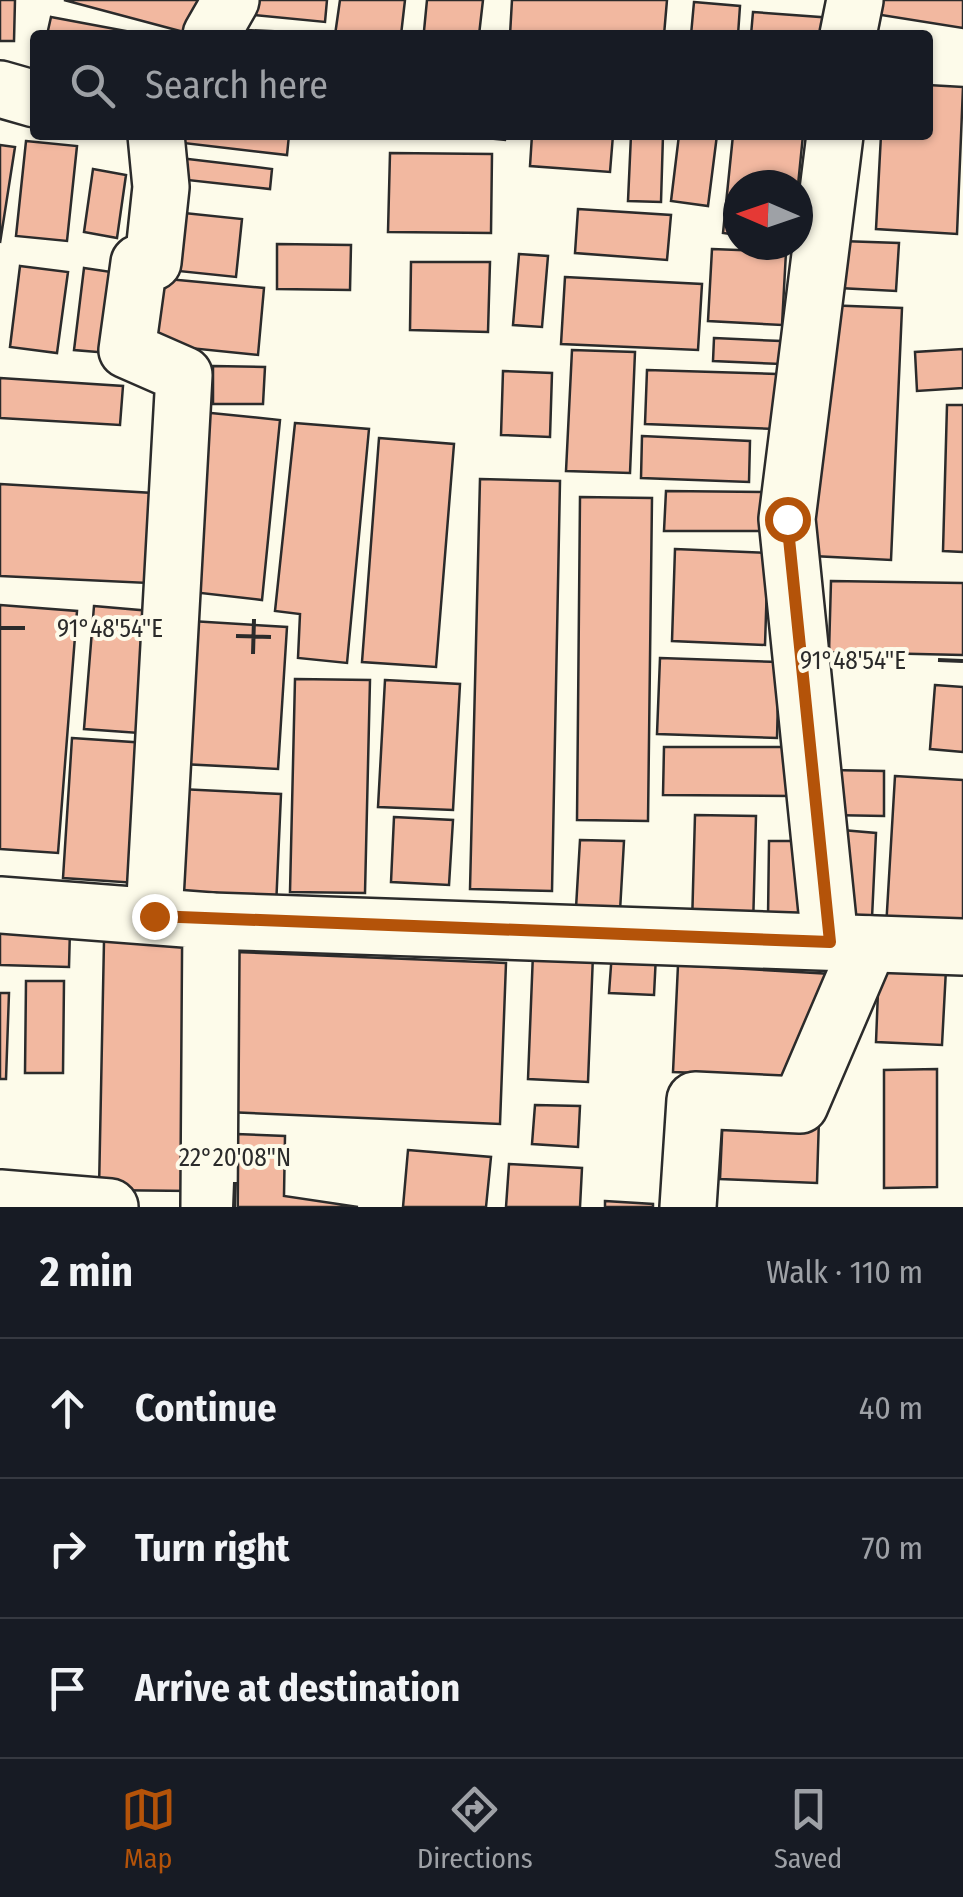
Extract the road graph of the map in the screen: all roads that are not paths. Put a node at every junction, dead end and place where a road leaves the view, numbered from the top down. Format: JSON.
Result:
{"nodes":[{"id":1,"x":231,"y":0,"type":"edge"},
{"id":2,"x":855,"y":0,"type":"edge"},
{"id":3,"x":214,"y":30,"type":"edge"},
{"id":4,"x":849,"y":30,"type":"edge"},
{"id":5,"x":0,"y":88,"type":"edge"},
{"id":6,"x":30,"y":97,"type":"edge"},
{"id":7,"x":156,"y":140,"type":"edge"},
{"id":8,"x":834,"y":140,"type":"edge"},
{"id":9,"x":0,"y":905,"type":"edge"},
{"id":10,"x":154,"y":916,"type":"junction"},
{"id":11,"x":211,"y":921,"type":"junction"},
{"id":12,"x":849,"y":943,"type":"junction"},
{"id":13,"x":963,"y":947,"type":"edge"},
{"id":14,"x":0,"y":1198,"type":"edge"},
{"id":15,"x":110,"y":1207,"type":"edge"},
{"id":16,"x":209,"y":1207,"type":"edge"},
{"id":17,"x":688,"y":1207,"type":"edge"}],
"edges":[{"from":1,"to":3,"type":"street"},
{"from":2,"to":4,"type":"street"},
{"from":5,"to":6,"type":"street"},
{"from":7,"to":10,"type":"street"},
{"from":8,"to":12,"type":"street"},
{"from":9,"to":10,"type":"street"},
{"from":10,"to":11,"type":"street"},
{"from":11,"to":12,"type":"street"},
{"from":11,"to":16,"type":"street"},
{"from":12,"to":13,"type":"street"},
{"from":12,"to":17,"type":"street"},
{"from":14,"to":15,"type":"street"}]}
